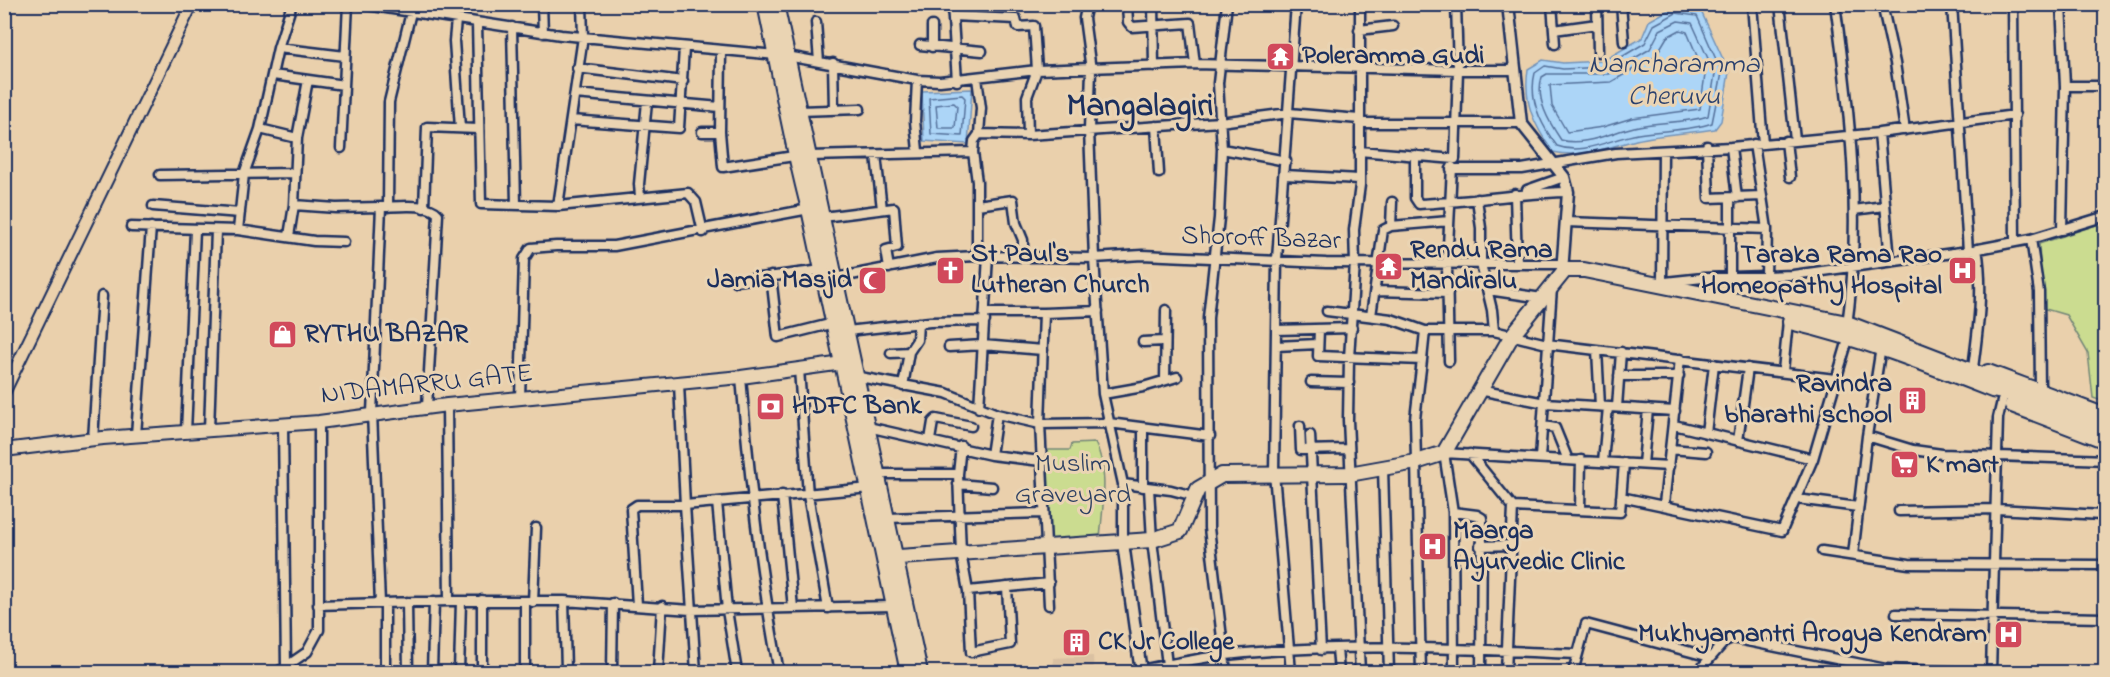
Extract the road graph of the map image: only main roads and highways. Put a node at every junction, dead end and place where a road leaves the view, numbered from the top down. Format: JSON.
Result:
{"nodes":[{"id":1,"x":765,"y":4,"type":"edge"},
{"id":2,"x":776,"y":4,"type":"edge"},
{"id":3,"x":782,"y":56,"type":"junction"},
{"id":4,"x":1566,"y":269,"type":"junction"},
{"id":5,"x":1847,"y":331,"type":"junction"},
{"id":6,"x":849,"y":369,"type":"junction"},
{"id":7,"x":1965,"y":371,"type":"junction"},
{"id":8,"x":2006,"y":396,"type":"junction"},
{"id":9,"x":2106,"y":416,"type":"edge"},
{"id":10,"x":2106,"y":430,"type":"edge"},
{"id":11,"x":2106,"y":441,"type":"edge"},
{"id":12,"x":4,"y":450,"type":"edge"},
{"id":13,"x":890,"y":557,"type":"junction"},
{"id":14,"x":908,"y":672,"type":"edge"},
{"id":15,"x":920,"y":672,"type":"edge"}],
"edges":[{"from":1,"to":3,"type":"main road"},
{"from":2,"to":3,"type":"main road"},
{"from":3,"to":6,"type":"main road"},
{"from":3,"to":6,"type":"main road"},
{"from":4,"to":5,"type":"main road"},
{"from":4,"to":5,"type":"main road"},
{"from":4,"to":13,"type":"main road"},
{"from":5,"to":7,"type":"main road"},
{"from":5,"to":7,"type":"main road"},
{"from":6,"to":12,"type":"main road","name":"NIDAMARRU GATE"},
{"from":6,"to":13,"type":"main road"},
{"from":6,"to":13,"type":"main road"},
{"from":7,"to":8,"type":"main road"},
{"from":7,"to":9,"type":"main road"},
{"from":8,"to":10,"type":"main road"},
{"from":8,"to":11,"type":"main road"},
{"from":13,"to":14,"type":"main road"},
{"from":13,"to":15,"type":"main road"}]}
